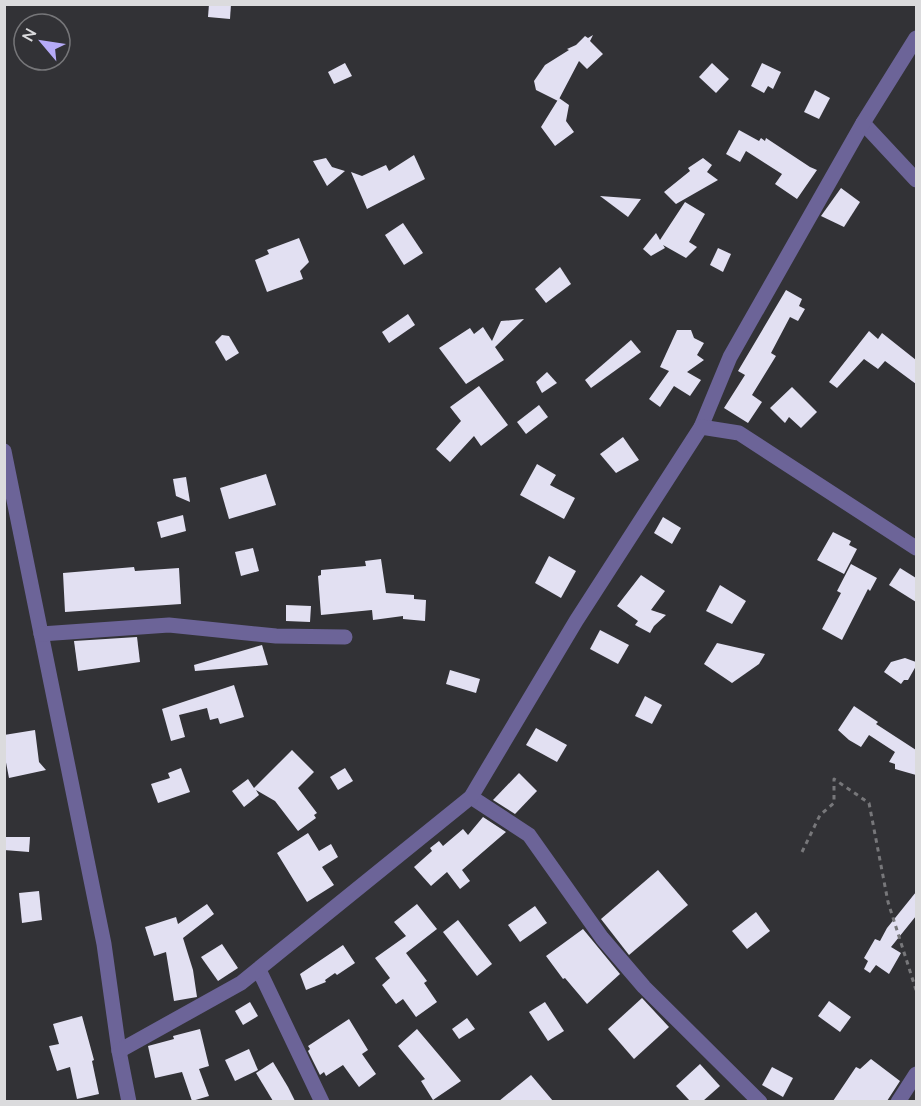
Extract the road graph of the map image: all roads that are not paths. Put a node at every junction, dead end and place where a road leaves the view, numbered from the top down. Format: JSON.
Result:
{"nodes":[{"id":1,"x":916,"y":38,"type":"edge"},
{"id":2,"x":863,"y":123,"type":"junction"},
{"id":3,"x":916,"y":180,"type":"edge"},
{"id":4,"x":701,"y":427,"type":"junction"},
{"id":5,"x":4,"y":452,"type":"edge"},
{"id":6,"x":916,"y":548,"type":"edge"},
{"id":7,"x":41,"y":634,"type":"junction"},
{"id":8,"x":345,"y":637,"type":"dead end"},
{"id":9,"x":471,"y":797,"type":"junction"},
{"id":10,"x":259,"y":970,"type":"junction"},
{"id":11,"x":119,"y":1051,"type":"junction"},
{"id":12,"x":916,"y":1074,"type":"edge"},
{"id":13,"x":129,"y":1101,"type":"edge"},
{"id":14,"x":322,"y":1101,"type":"edge"},
{"id":15,"x":760,"y":1101,"type":"edge"},
{"id":16,"x":898,"y":1101,"type":"edge"}],
"edges":[{"from":1,"to":2,"type":"street"},
{"from":2,"to":3,"type":"street"},
{"from":2,"to":4,"type":"street"},
{"from":4,"to":6,"type":"street"},
{"from":4,"to":9,"type":"street"},
{"from":5,"to":7,"type":"street"},
{"from":7,"to":8,"type":"street"},
{"from":7,"to":11,"type":"street"},
{"from":9,"to":10,"type":"street"},
{"from":9,"to":15,"type":"street"},
{"from":10,"to":11,"type":"street"},
{"from":10,"to":14,"type":"street"},
{"from":11,"to":13,"type":"street"},
{"from":12,"to":16,"type":"street"}]}
